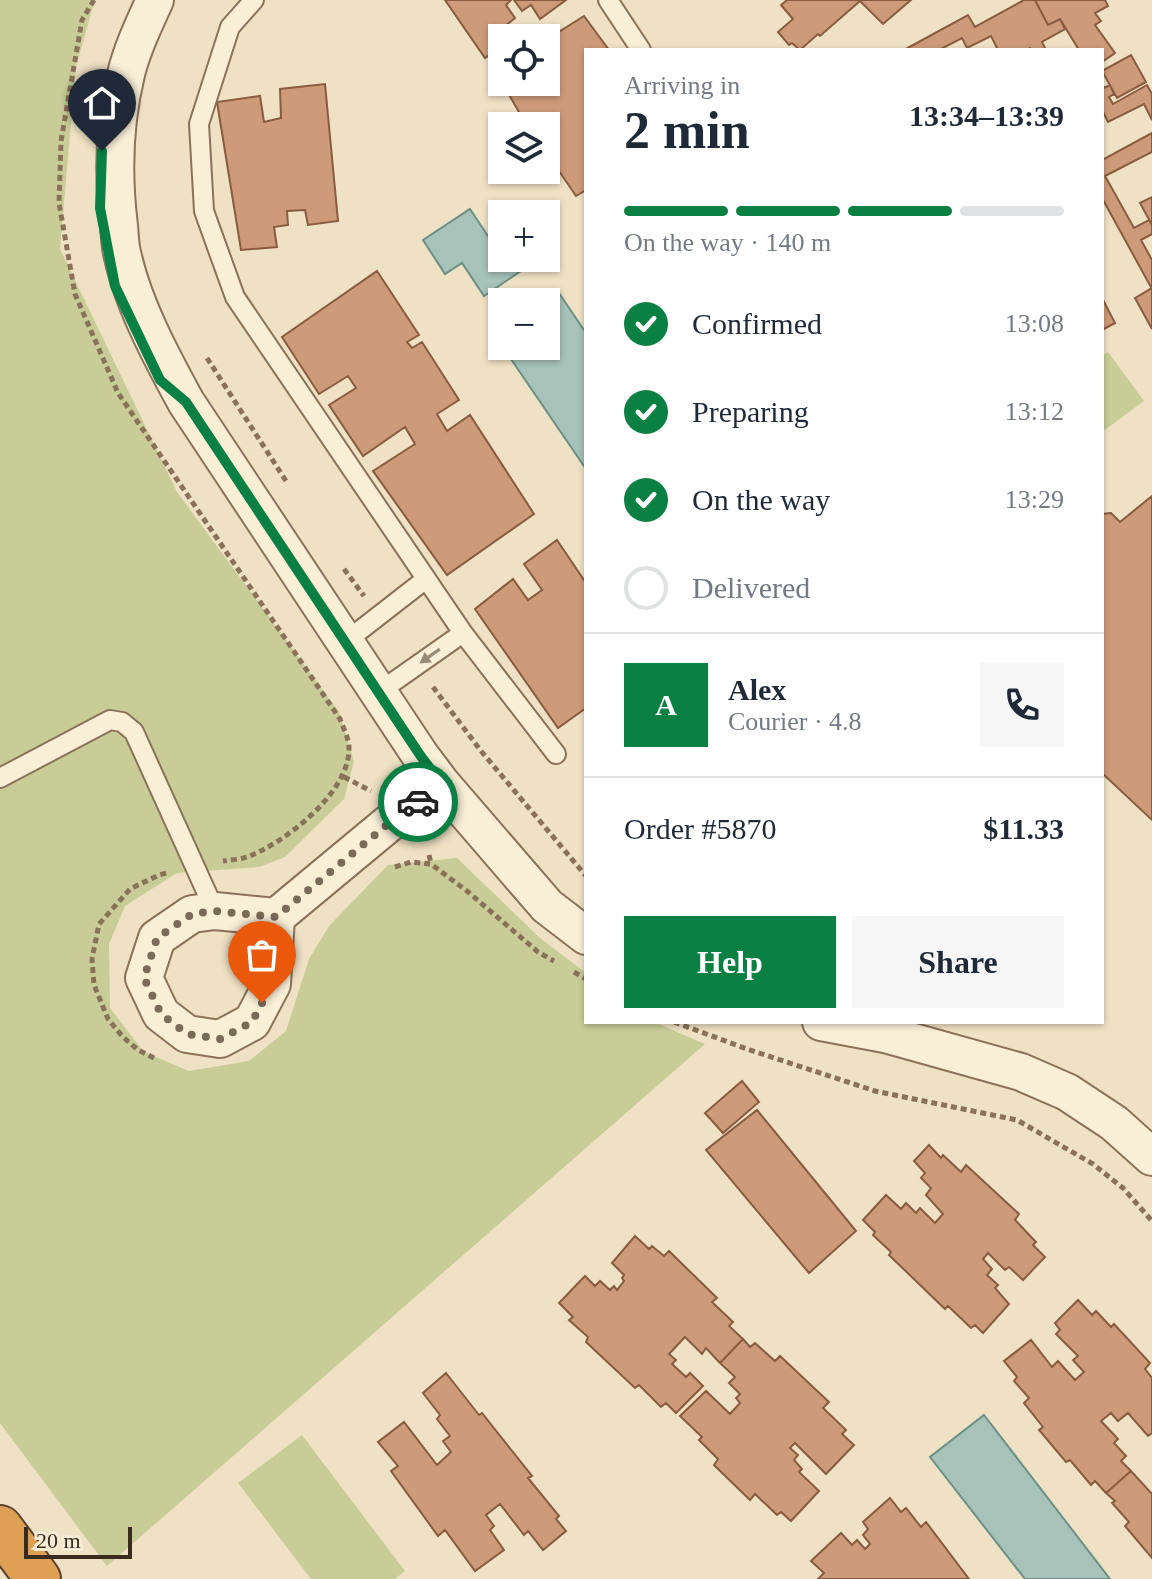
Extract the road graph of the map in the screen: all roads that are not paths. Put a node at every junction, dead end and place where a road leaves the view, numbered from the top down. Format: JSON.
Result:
{"nodes":[{"id":1,"x":135,"y":0,"type":"edge"},
{"id":2,"x":155,"y":0,"type":"edge"},
{"id":3,"x":254,"y":0,"type":"edge"},
{"id":4,"x":608,"y":0,"type":"edge"},
{"id":5,"x":640,"y":48,"type":"edge"},
{"id":6,"x":186,"y":402,"type":"junction"},
{"id":7,"x":426,"y":579,"type":"junction"},
{"id":8,"x":463,"y":633,"type":"junction"},
{"id":9,"x":345,"y":642,"type":"junction"},
{"id":10,"x":379,"y":692,"type":"junction"},
{"id":11,"x":556,"y":754,"type":"dead end"},
{"id":12,"x":0,"y":778,"type":"edge"},
{"id":13,"x":441,"y":783,"type":"junction"},
{"id":14,"x":215,"y":911,"type":"junction"},
{"id":15,"x":276,"y":917,"type":"junction"},
{"id":16,"x":584,"y":934,"type":"edge"},
{"id":17,"x":832,"y":1024,"type":"edge"},
{"id":18,"x":1152,"y":1157,"type":"edge"},
{"id":19,"x":0,"y":1528,"type":"edge"},
{"id":20,"x":38,"y":1579,"type":"edge"}],
"edges":[{"from":1,"to":6,"type":"street"},
{"from":2,"to":6,"type":"street"},
{"from":3,"to":7,"type":"lane"},
{"from":4,"to":5,"type":"lane"},
{"from":6,"to":9,"type":"street"},
{"from":7,"to":8,"type":"lane"},
{"from":7,"to":9,"type":"lane"},
{"from":8,"to":10,"type":"lane","one_way":true},
{"from":8,"to":11,"type":"lane"},
{"from":9,"to":10,"type":"street"},
{"from":10,"to":13,"type":"street"},
{"from":12,"to":14,"type":"lane"},
{"from":13,"to":15,"type":"street"},
{"from":13,"to":16,"type":"street"},
{"from":14,"to":15,"type":"street"},
{"from":14,"to":15,"type":"street"},
{"from":17,"to":18,"type":"street"},
{"from":19,"to":20,"type":"highway"}]}
